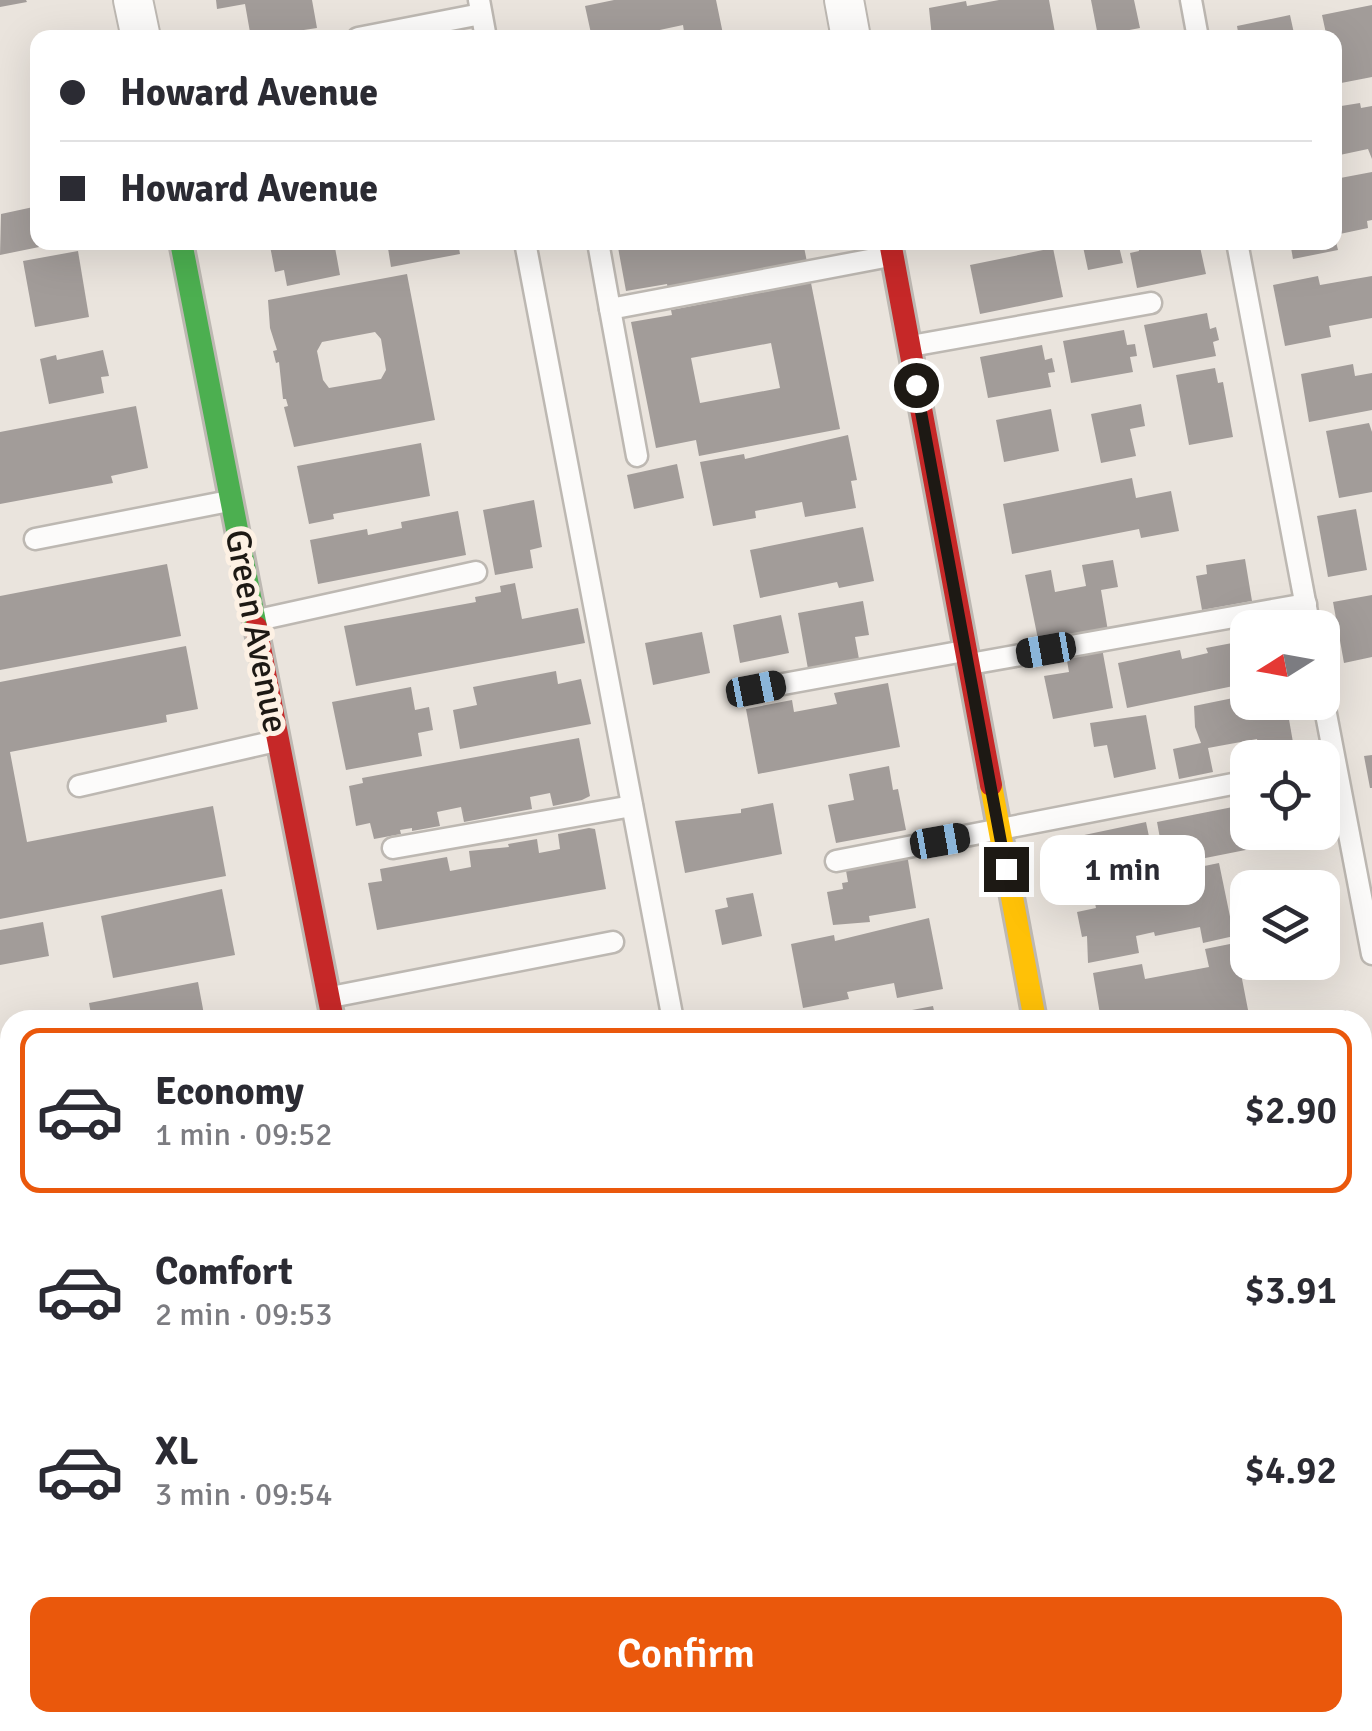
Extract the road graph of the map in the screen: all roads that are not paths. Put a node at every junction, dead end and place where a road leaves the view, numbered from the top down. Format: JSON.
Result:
{"nodes":[{"id":1,"x":134,"y":0,"type":"edge"},
{"id":2,"x":844,"y":0,"type":"edge"},
{"id":3,"x":1191,"y":0,"type":"edge"},
{"id":4,"x":480,"y":7,"type":"edge"},
{"id":5,"x":140,"y":30,"type":"edge"},
{"id":6,"x":389,"y":30,"type":"edge"},
{"id":7,"x":850,"y":30,"type":"edge"},
{"id":8,"x":1197,"y":30,"type":"edge"},
{"id":9,"x":183,"y":250,"type":"edge"},
{"id":10,"x":527,"y":250,"type":"edge"},
{"id":11,"x":599,"y":250,"type":"edge"},
{"id":12,"x":886,"y":250,"type":"edge"},
{"id":13,"x":891,"y":250,"type":"edge"},
{"id":14,"x":1239,"y":250,"type":"edge"},
{"id":15,"x":1150,"y":303,"type":"dead end"},
{"id":16,"x":610,"y":308,"type":"junction"},
{"id":17,"x":909,"y":347,"type":"junction"},
{"id":18,"x":637,"y":456,"type":"dead end"},
{"id":19,"x":232,"y":501,"type":"junction"},
{"id":20,"x":34,"y":539,"type":"dead end"},
{"id":21,"x":476,"y":572,"type":"dead end"},
{"id":22,"x":1306,"y":604,"type":"junction"},
{"id":23,"x":1307,"y":610,"type":"edge"},
{"id":24,"x":255,"y":620,"type":"junction"},
{"id":25,"x":967,"y":658,"type":"junction"},
{"id":26,"x":756,"y":689,"type":"dead end"},
{"id":27,"x":278,"y":741,"type":"junction"},
{"id":28,"x":79,"y":786,"type":"dead end"},
{"id":29,"x":1230,"y":786,"type":"edge"},
{"id":30,"x":632,"y":806,"type":"junction"},
{"id":31,"x":1340,"y":814,"type":"edge"},
{"id":32,"x":999,"y":831,"type":"junction"},
{"id":33,"x":393,"y":848,"type":"dead end"},
{"id":34,"x":836,"y":861,"type":"dead end"},
{"id":35,"x":612,"y":942,"type":"dead end"},
{"id":36,"x":1372,"y":954,"type":"edge"},
{"id":37,"x":331,"y":1009,"type":"edge"},
{"id":38,"x":671,"y":1010,"type":"edge"},
{"id":39,"x":1032,"y":1010,"type":"edge"}],
"edges":[{"from":1,"to":5,"type":"street"},
{"from":2,"to":7,"type":"street"},
{"from":3,"to":8,"type":"lane"},
{"from":4,"to":6,"type":"lane"},
{"from":9,"to":19,"type":"street","name":"Green Avenue"},
{"from":10,"to":30,"type":"lane"},
{"from":11,"to":16,"type":"lane"},
{"from":12,"to":16,"type":"lane"},
{"from":13,"to":17,"type":"street"},
{"from":14,"to":22,"type":"lane"},
{"from":15,"to":17,"type":"lane"},
{"from":16,"to":18,"type":"lane"},
{"from":17,"to":25,"type":"street"},
{"from":19,"to":20,"type":"lane"},
{"from":19,"to":24,"type":"street","name":"Green Avenue"},
{"from":21,"to":24,"type":"lane"},
{"from":22,"to":23,"type":"lane"},
{"from":22,"to":25,"type":"lane"},
{"from":24,"to":27,"type":"street","name":"Green Avenue"},
{"from":25,"to":26,"type":"lane"},
{"from":25,"to":32,"type":"street"},
{"from":27,"to":28,"type":"lane"},
{"from":27,"to":37,"type":"street","name":"Green Avenue"},
{"from":29,"to":32,"type":"lane"},
{"from":30,"to":33,"type":"lane"},
{"from":30,"to":38,"type":"lane"},
{"from":31,"to":36,"type":"lane"},
{"from":32,"to":34,"type":"lane"},
{"from":32,"to":39,"type":"street"},
{"from":35,"to":37,"type":"lane"}]}
